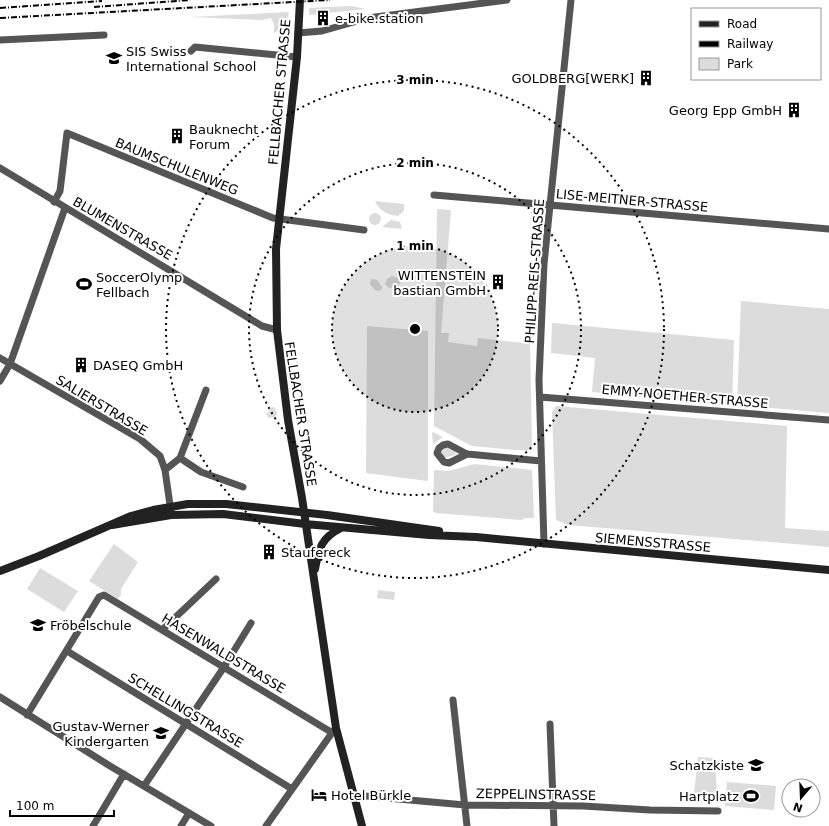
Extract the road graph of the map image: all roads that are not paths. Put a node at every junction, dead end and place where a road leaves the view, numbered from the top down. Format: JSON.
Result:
{"nodes":[{"id":1,"x":300,"y":0,"type":"edge"},
{"id":2,"x":507,"y":0,"type":"edge"},
{"id":3,"x":571,"y":0,"type":"edge"},
{"id":4,"x":298,"y":33,"type":"junction"},
{"id":5,"x":104,"y":35,"type":"dead end"},
{"id":6,"x":0,"y":40,"type":"edge"},
{"id":7,"x":191,"y":50,"type":"dead end"},
{"id":8,"x":297,"y":57,"type":"junction"},
{"id":9,"x":0,"y":168,"type":"edge"},
{"id":10,"x":434,"y":195,"type":"dead end"},
{"id":11,"x":54,"y":202,"type":"junction"},
{"id":12,"x":549,"y":204,"type":"junction"},
{"id":13,"x":65,"y":208,"type":"junction"},
{"id":14,"x":278,"y":220,"type":"junction"},
{"id":15,"x":829,"y":229,"type":"edge"},
{"id":16,"x":364,"y":230,"type":"dead end"},
{"id":17,"x":277,"y":330,"type":"junction"},
{"id":18,"x":0,"y":358,"type":"edge"},
{"id":19,"x":10,"y":364,"type":"junction"},
{"id":20,"x":0,"y":381,"type":"edge"},
{"id":21,"x":206,"y":390,"type":"dead end"},
{"id":22,"x":540,"y":397,"type":"junction"},
{"id":23,"x":829,"y":420,"type":"edge"},
{"id":24,"x":467,"y":454,"type":"dead end"},
{"id":25,"x":180,"y":458,"type":"junction"},
{"id":26,"x":541,"y":461,"type":"junction"},
{"id":27,"x":165,"y":470,"type":"junction"},
{"id":28,"x":243,"y":487,"type":"dead end"},
{"id":29,"x":171,"y":510,"type":"junction"},
{"id":30,"x":304,"y":512,"type":"junction"},
{"id":31,"x":305,"y":524,"type":"junction"},
{"id":32,"x":341,"y":528,"type":"junction"},
{"id":33,"x":476,"y":537,"type":"junction"},
{"id":34,"x":544,"y":544,"type":"junction"},
{"id":35,"x":829,"y":570,"type":"edge"},
{"id":36,"x":0,"y":571,"type":"edge"},
{"id":37,"x":314,"y":576,"type":"junction"},
{"id":38,"x":216,"y":579,"type":"dead end"},
{"id":39,"x":251,"y":623,"type":"dead end"},
{"id":40,"x":163,"y":629,"type":"junction"},
{"id":41,"x":66,"y":651,"type":"junction"},
{"id":42,"x":224,"y":667,"type":"junction"},
{"id":43,"x":0,"y":697,"type":"edge"},
{"id":44,"x":453,"y":700,"type":"dead end"},
{"id":45,"x":27,"y":715,"type":"junction"},
{"id":46,"x":550,"y":724,"type":"dead end"},
{"id":47,"x":186,"y":725,"type":"junction"},
{"id":48,"x":334,"y":730,"type":"junction"},
{"id":49,"x":124,"y":774,"type":"junction"},
{"id":50,"x":144,"y":786,"type":"junction"},
{"id":51,"x":292,"y":789,"type":"junction"},
{"id":52,"x":354,"y":795,"type":"junction"},
{"id":53,"x":464,"y":805,"type":"junction"},
{"id":54,"x":553,"y":806,"type":"junction"},
{"id":55,"x":718,"y":811,"type":"dead end"},
{"id":56,"x":189,"y":813,"type":"junction"},
{"id":57,"x":93,"y":826,"type":"edge"},
{"id":58,"x":181,"y":826,"type":"edge"},
{"id":59,"x":211,"y":826,"type":"edge"},
{"id":60,"x":266,"y":826,"type":"edge"},
{"id":61,"x":362,"y":826,"type":"edge"},
{"id":62,"x":467,"y":826,"type":"edge"},
{"id":63,"x":554,"y":826,"type":"edge"}],
"edges":[{"from":1,"to":4,"type":"main road","name":"FELLBACHER STRASSE"},
{"from":2,"to":4,"type":"street"},
{"from":3,"to":12,"type":"street","name":"PHILIPP-REIS-STRASSE"},
{"from":4,"to":8,"type":"main road","name":"FELLBACHER STRASSE"},
{"from":5,"to":6,"type":"street"},
{"from":7,"to":8,"type":"street"},
{"from":8,"to":14,"type":"main road","name":"FELLBACHER STRASSE"},
{"from":9,"to":11,"type":"street","name":"BLUMENSTRASSE"},
{"from":10,"to":12,"type":"street","name":"LISE-MEITNER-STRASSE"},
{"from":11,"to":13,"type":"street","name":"BLUMENSTRASSE"},
{"from":11,"to":14,"type":"street","name":"BAUMSCHULENWEG"},
{"from":12,"to":15,"type":"street","name":"LISE-MEITNER-STRASSE"},
{"from":12,"to":22,"type":"street","name":"PHILIPP-REIS-STRASSE"},
{"from":13,"to":17,"type":"street","name":"BLUMENSTRASSE"},
{"from":13,"to":19,"type":"street"},
{"from":14,"to":16,"type":"street","name":"BAUMSCHULENWEG"},
{"from":14,"to":17,"type":"main road","name":"FELLBACHER STRASSE"},
{"from":17,"to":30,"type":"main road","name":"FELLBACHER STRASSE"},
{"from":18,"to":19,"type":"street","name":"SALIERSTRASSE"},
{"from":19,"to":20,"type":"street"},
{"from":19,"to":27,"type":"street","name":"SALIERSTRASSE"},
{"from":21,"to":25,"type":"street"},
{"from":22,"to":23,"type":"street","name":"EMMY-NOETHER-STRASSE"},
{"from":22,"to":26,"type":"street","name":"PHILIPP-REIS-STRASSE"},
{"from":24,"to":26,"type":"street"},
{"from":25,"to":27,"type":"street"},
{"from":25,"to":28,"type":"street"},
{"from":26,"to":34,"type":"street","name":"PHILIPP-REIS-STRASSE"},
{"from":27,"to":29,"type":"street","name":"SALIERSTRASSE"},
{"from":29,"to":30,"type":"main road","name":"SIEMENSSTRASSE"},
{"from":29,"to":31,"type":"main road","name":"SIEMENSSTRASSE"},
{"from":29,"to":36,"type":"main road"},
{"from":30,"to":31,"type":"main road","name":"FELLBACHER STRASSE"},
{"from":30,"to":33,"type":"main road","name":"SIEMENSSTRASSE"},
{"from":31,"to":32,"type":"main road","name":"SIEMENSSTRASSE"},
{"from":31,"to":37,"type":"main road","name":"FELLBACHER STRASSE"},
{"from":32,"to":33,"type":"main road","name":"SIEMENSSTRASSE"},
{"from":32,"to":37,"type":"main road"},
{"from":33,"to":34,"type":"main road","name":"SIEMENSSTRASSE"},
{"from":34,"to":35,"type":"main road","name":"SIEMENSSTRASSE"},
{"from":37,"to":48,"type":"main road","name":"FELLBACHER STRASSE"},
{"from":38,"to":40,"type":"street"},
{"from":39,"to":42,"type":"street"},
{"from":40,"to":41,"type":"street","name":"HASENWALDSTRASSE"},
{"from":40,"to":42,"type":"street","name":"HASENWALDSTRASSE"},
{"from":41,"to":45,"type":"street"},
{"from":41,"to":47,"type":"street","name":"SCHELLINGSTRASSE"},
{"from":42,"to":47,"type":"street"},
{"from":42,"to":48,"type":"street","name":"HASENWALDSTRASSE"},
{"from":43,"to":45,"type":"street"},
{"from":44,"to":53,"type":"street"},
{"from":45,"to":49,"type":"street"},
{"from":46,"to":54,"type":"street"},
{"from":47,"to":50,"type":"street"},
{"from":47,"to":51,"type":"street","name":"SCHELLINGSTRASSE"},
{"from":48,"to":51,"type":"street"},
{"from":48,"to":52,"type":"main road","name":"FELLBACHER STRASSE"},
{"from":49,"to":50,"type":"street"},
{"from":49,"to":57,"type":"street"},
{"from":50,"to":56,"type":"street"},
{"from":51,"to":60,"type":"street"},
{"from":52,"to":53,"type":"street","name":"ZEPPELINSTRASSE"},
{"from":52,"to":61,"type":"main road","name":"FELLBACHER STRASSE"},
{"from":53,"to":54,"type":"street","name":"ZEPPELINSTRASSE"},
{"from":53,"to":62,"type":"street"},
{"from":54,"to":55,"type":"street","name":"ZEPPELINSTRASSE"},
{"from":54,"to":63,"type":"street"},
{"from":56,"to":58,"type":"street"},
{"from":56,"to":59,"type":"street"}]}
